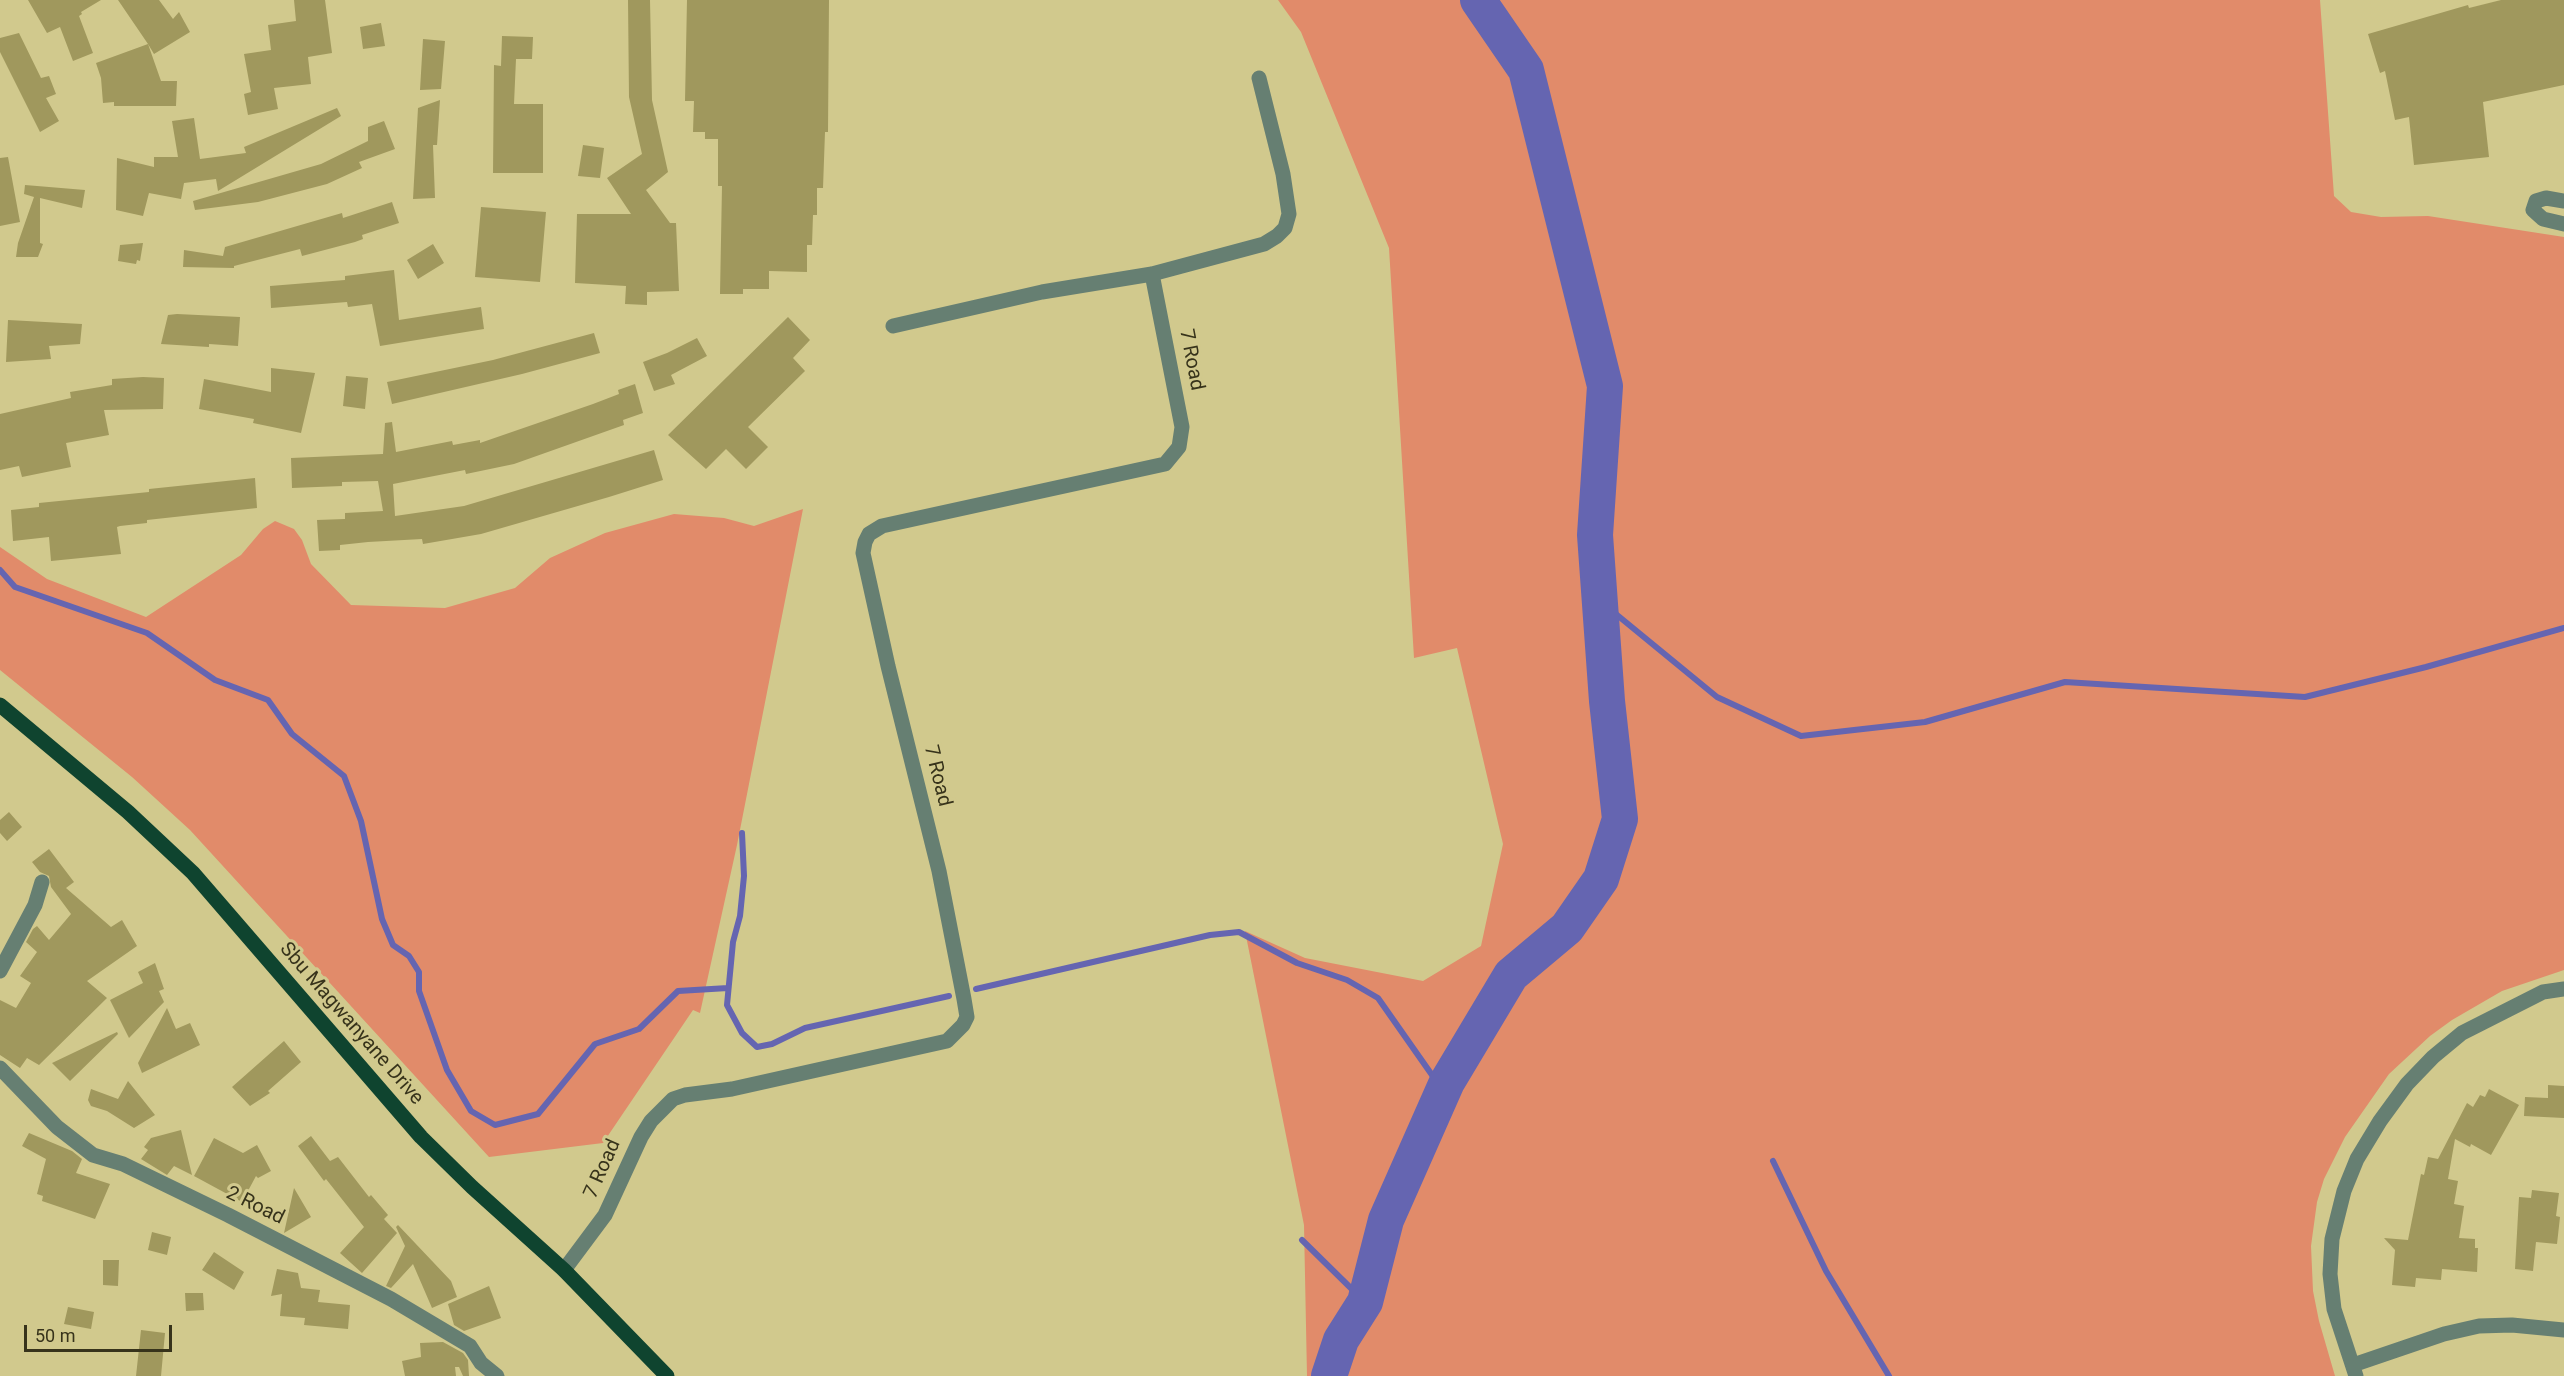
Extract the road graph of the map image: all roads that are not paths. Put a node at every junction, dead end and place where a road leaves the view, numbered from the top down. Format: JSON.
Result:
{"nodes":[{"id":1,"x":1259,"y":78,"type":"dead end"},
{"id":2,"x":2564,"y":201,"type":"edge"},
{"id":3,"x":2564,"y":224,"type":"edge"},
{"id":4,"x":1152,"y":274,"type":"junction"},
{"id":5,"x":893,"y":326,"type":"dead end"},
{"id":6,"x":0,"y":705,"type":"edge"},
{"id":7,"x":42,"y":882,"type":"dead end"},
{"id":8,"x":0,"y":971,"type":"edge"},
{"id":9,"x":2564,"y":989,"type":"edge"},
{"id":10,"x":0,"y":1068,"type":"edge"},
{"id":11,"x":564,"y":1270,"type":"junction"},
{"id":12,"x":2564,"y":1330,"type":"edge"},
{"id":13,"x":2354,"y":1371,"type":"edge"},
{"id":14,"x":497,"y":1376,"type":"edge"},
{"id":15,"x":667,"y":1376,"type":"edge"}],
"edges":[{"from":1,"to":4,"type":"street"},
{"from":2,"to":3,"type":"street"},
{"from":4,"to":5,"type":"street"},
{"from":4,"to":11,"type":"street","name":"7 Road"},
{"from":6,"to":11,"type":"main road","name":"Sbu Magwanyane Drive"},
{"from":7,"to":8,"type":"street"},
{"from":9,"to":13,"type":"street"},
{"from":10,"to":14,"type":"street","name":"2 Road"},
{"from":11,"to":15,"type":"main road","name":"Sbu Magwanyane Drive"},
{"from":12,"to":13,"type":"street"}]}
